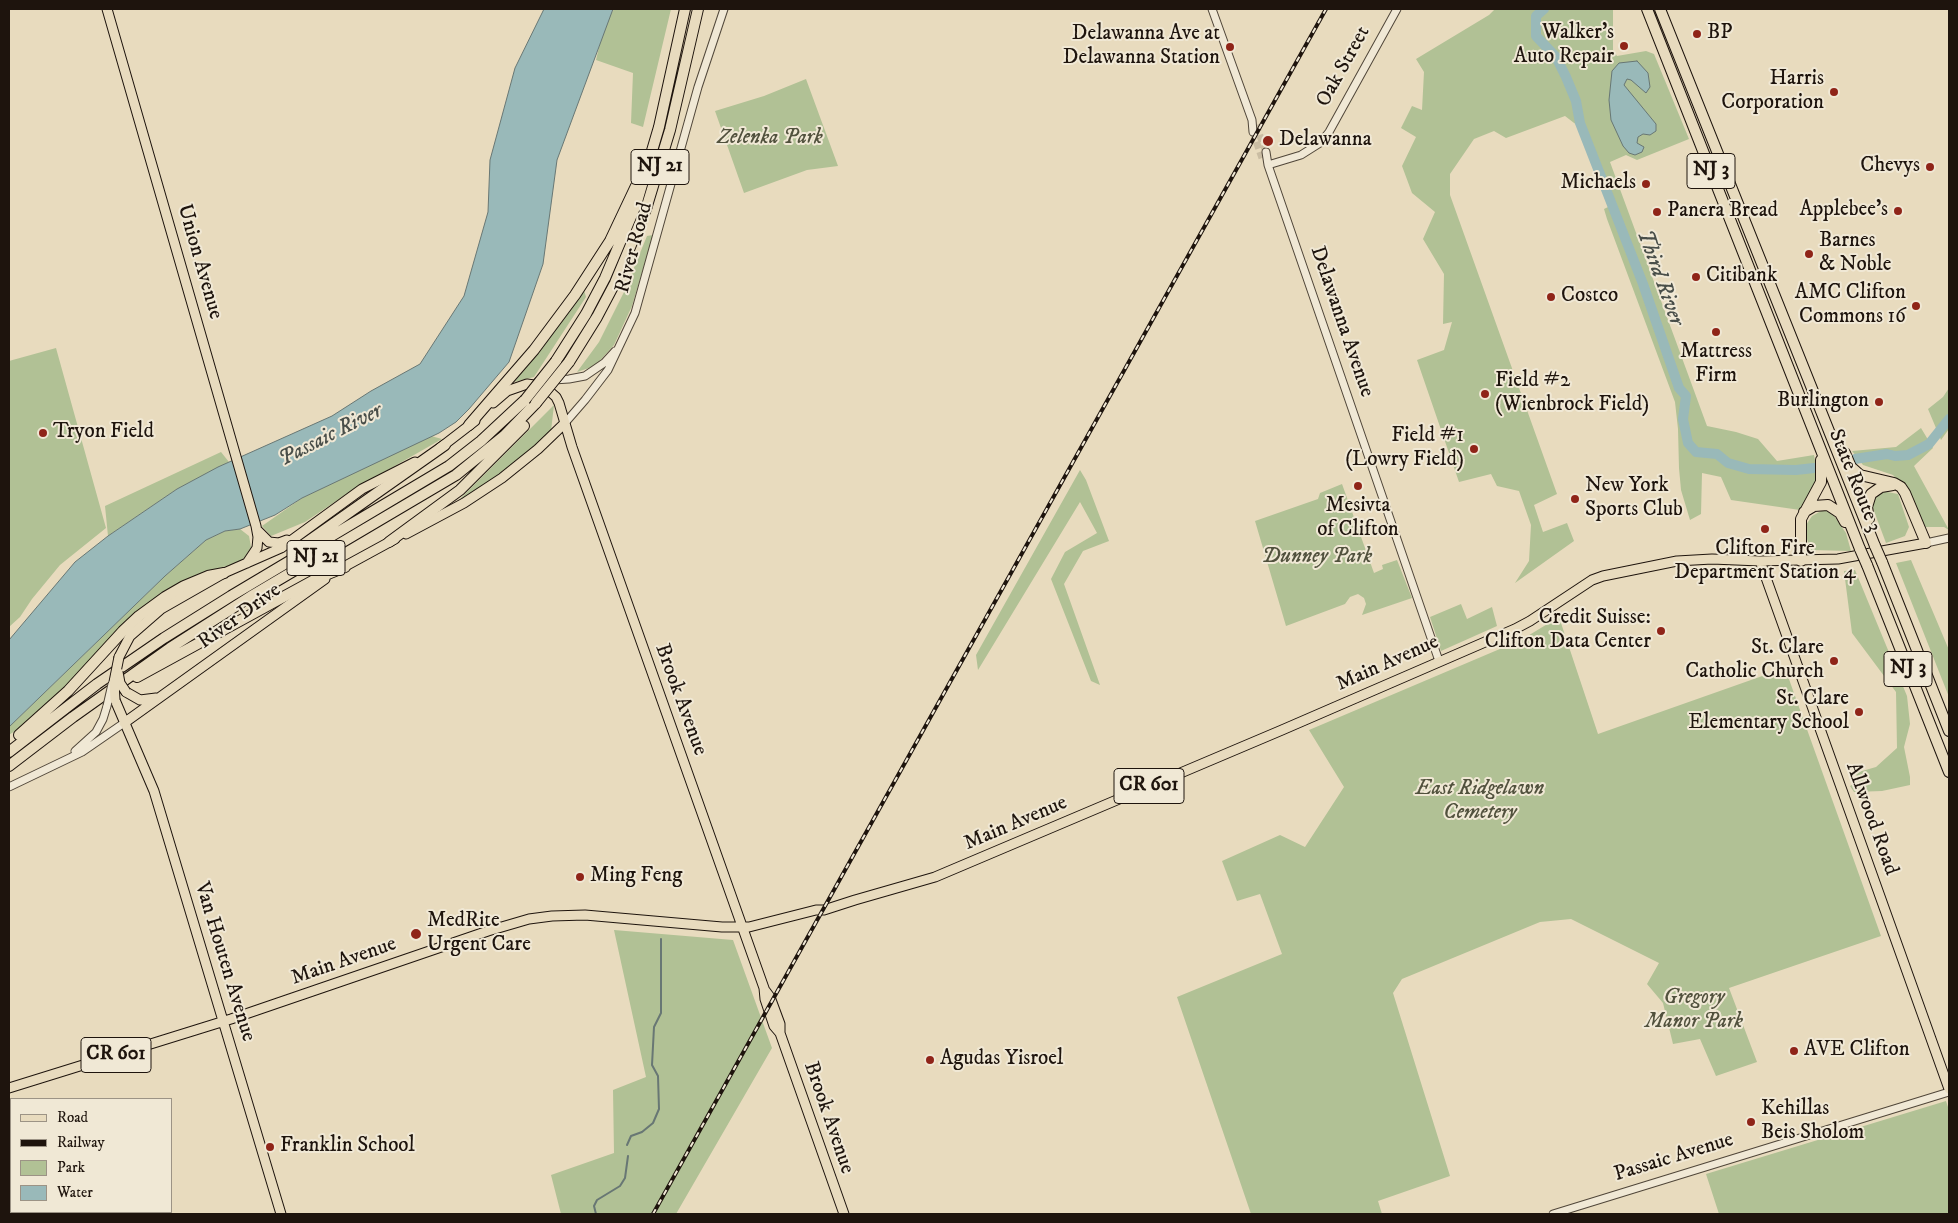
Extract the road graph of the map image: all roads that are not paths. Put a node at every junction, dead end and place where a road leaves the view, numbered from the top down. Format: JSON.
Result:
{"nodes":[{"id":1,"x":107,"y":9,"type":"edge"},
{"id":2,"x":685,"y":9,"type":"edge"},
{"id":3,"x":698,"y":9,"type":"edge"},
{"id":4,"x":724,"y":9,"type":"edge"},
{"id":5,"x":1212,"y":9,"type":"edge"},
{"id":6,"x":1397,"y":9,"type":"edge"},
{"id":7,"x":1647,"y":9,"type":"edge"},
{"id":8,"x":1660,"y":9,"type":"edge"},
{"id":9,"x":1254,"y":125,"type":"tunnel mouth"},
{"id":10,"x":659,"y":127,"type":"junction"},
{"id":11,"x":1264,"y":155,"type":"tunnel mouth"},
{"id":12,"x":1268,"y":165,"type":"junction"},
{"id":13,"x":1783,"y":318,"type":"junction"},
{"id":14,"x":624,"y":336,"type":"junction"},
{"id":15,"x":507,"y":391,"type":"junction"},
{"id":16,"x":559,"y":403,"type":"junction"},
{"id":17,"x":539,"y":405,"type":"junction"},
{"id":18,"x":565,"y":423,"type":"junction"},
{"id":19,"x":469,"y":426,"type":"junction"},
{"id":20,"x":548,"y":440,"type":"junction"},
{"id":21,"x":1818,"y":443,"type":"junction"},
{"id":22,"x":445,"y":445,"type":"junction"},
{"id":23,"x":572,"y":447,"type":"junction"},
{"id":24,"x":1901,"y":487,"type":"junction"},
{"id":25,"x":1804,"y":512,"type":"junction"},
{"id":26,"x":256,"y":526,"type":"junction"},
{"id":27,"x":309,"y":528,"type":"junction"},
{"id":28,"x":1949,"y":538,"type":"edge"},
{"id":29,"x":389,"y":542,"type":"junction"},
{"id":30,"x":1926,"y":543,"type":"junction"},
{"id":31,"x":1875,"y":546,"type":"junction"},
{"id":32,"x":1860,"y":549,"type":"junction"},
{"id":33,"x":1760,"y":560,"type":"junction"},
{"id":34,"x":1802,"y":561,"type":"junction"},
{"id":35,"x":245,"y":565,"type":"junction"},
{"id":36,"x":345,"y":567,"type":"junction"},
{"id":37,"x":224,"y":573,"type":"junction"},
{"id":38,"x":248,"y":586,"type":"junction"},
{"id":39,"x":119,"y":657,"type":"junction"},
{"id":40,"x":1440,"y":661,"type":"junction"},
{"id":41,"x":114,"y":677,"type":"junction"},
{"id":42,"x":162,"y":696,"type":"junction"},
{"id":43,"x":88,"y":705,"type":"junction"},
{"id":44,"x":124,"y":723,"type":"junction"},
{"id":45,"x":1949,"y":731,"type":"edge"},
{"id":46,"x":9,"y":743,"type":"edge"},
{"id":47,"x":9,"y":752,"type":"edge"},
{"id":48,"x":65,"y":759,"type":"junction"},
{"id":49,"x":9,"y":766,"type":"edge"},
{"id":50,"x":1949,"y":772,"type":"edge"},
{"id":51,"x":9,"y":788,"type":"edge"},
{"id":52,"x":742,"y":928,"type":"junction"},
{"id":53,"x":223,"y":1022,"type":"junction"},
{"id":54,"x":9,"y":1088,"type":"edge"},
{"id":55,"x":1949,"y":1090,"type":"edge"},
{"id":56,"x":281,"y":1214,"type":"edge"},
{"id":57,"x":844,"y":1214,"type":"edge"},
{"id":58,"x":1553,"y":1214,"type":"edge"}],
"edges":[{"from":1,"to":26,"type":"main road","name":"Union Avenue"},
{"from":2,"to":10,"type":"highway","number":"NJ 21"},
{"from":3,"to":17,"type":"highway","number":"NJ 21","bridge":true},
{"from":4,"to":14,"type":"street","name":"River Road"},
{"from":5,"to":9,"type":"street"},
{"from":6,"to":12,"type":"street","name":"Oak Street"},
{"from":7,"to":21,"type":"highway","name":"State Route 3","number":"NJ 3"},
{"from":8,"to":13,"type":"highway","name":"State Route 3","number":"NJ 3"},
{"from":10,"to":19,"type":"highway"},
{"from":10,"to":38,"type":"highway","number":"NJ 21","bridge":true},
{"from":11,"to":12,"type":"street","name":"Delawanna Avenue"},
{"from":12,"to":40,"type":"street","name":"Delawanna Avenue"},
{"from":13,"to":24,"type":"highway"},
{"from":13,"to":31,"type":"highway","name":"State Route 3","number":"NJ 3"},
{"from":14,"to":15,"type":"street"},
{"from":14,"to":18,"type":"street","name":"River Road"},
{"from":15,"to":16,"type":"main road"},
{"from":15,"to":19,"type":"main road"},
{"from":16,"to":18,"type":"main road","name":"Brook Avenue"},
{"from":16,"to":20,"type":"main road"},
{"from":17,"to":29,"type":"highway"},
{"from":17,"to":43,"type":"highway","number":"NJ 21"},
{"from":18,"to":20,"type":"main road","name":"River Drive"},
{"from":18,"to":23,"type":"main road","name":"Brook Avenue"},
{"from":19,"to":22,"type":"main road"},
{"from":20,"to":23,"type":"main road"},
{"from":20,"to":29,"type":"main road","name":"River Drive"},
{"from":21,"to":25,"type":"highway"},
{"from":21,"to":32,"type":"highway","name":"State Route 3","number":"NJ 3"},
{"from":22,"to":27,"type":"main road"},
{"from":22,"to":38,"type":"highway"},
{"from":23,"to":52,"type":"main road","name":"Brook Avenue"},
{"from":24,"to":30,"type":"highway"},
{"from":24,"to":31,"type":"highway"},
{"from":25,"to":32,"type":"highway"},
{"from":25,"to":34,"type":"highway"},
{"from":26,"to":27,"type":"main road"},
{"from":26,"to":35,"type":"main road"},
{"from":27,"to":35,"type":"main road","name":"Van Houten Avenue"},
{"from":28,"to":30,"type":"street","name":"Main Avenue","number":"CR 601"},
{"from":29,"to":36,"type":"main road","name":"River Drive"},
{"from":30,"to":34,"type":"main road","name":"Main Avenue","number":"CR 601"},
{"from":31,"to":45,"type":"highway","name":"State Route 3","number":"NJ 3","bridge":true},
{"from":32,"to":50,"type":"highway","name":"State Route 3","number":"NJ 3","bridge":true},
{"from":33,"to":34,"type":"main road","name":"Main Avenue","number":"CR 601"},
{"from":33,"to":40,"type":"main road","name":"Main Avenue","number":"CR 601"},
{"from":33,"to":55,"type":"main road","name":"Allwood Road"},
{"from":35,"to":37,"type":"main road","name":"Van Houten Avenue"},
{"from":36,"to":42,"type":"main road","name":"River Drive"},
{"from":36,"to":43,"type":"highway"},
{"from":37,"to":39,"type":"main road","name":"Van Houten Avenue"},
{"from":37,"to":46,"type":"highway"},
{"from":38,"to":47,"type":"highway","number":"NJ 21"},
{"from":39,"to":41,"type":"main road","name":"Van Houten Avenue","bridge":true},
{"from":39,"to":42,"type":"main road","bridge":true},
{"from":40,"to":52,"type":"main road","name":"Main Avenue","number":"CR 601"},
{"from":41,"to":44,"type":"main road","name":"Van Houten Avenue","bridge":true},
{"from":41,"to":48,"type":"street","bridge":true},
{"from":42,"to":44,"type":"main road","name":"River Drive"},
{"from":43,"to":49,"type":"highway","number":"NJ 21"},
{"from":44,"to":48,"type":"street","name":"River Drive"},
{"from":44,"to":53,"type":"main road","name":"Van Houten Avenue"},
{"from":48,"to":51,"type":"street","name":"River Drive"},
{"from":52,"to":53,"type":"main road","name":"Main Avenue","number":"CR 601"},
{"from":52,"to":57,"type":"main road","name":"Brook Avenue"},
{"from":53,"to":54,"type":"main road","name":"Main Avenue","number":"CR 601"},
{"from":53,"to":56,"type":"main road","name":"Van Houten Avenue"},
{"from":55,"to":58,"type":"street","name":"Passaic Avenue"}]}
